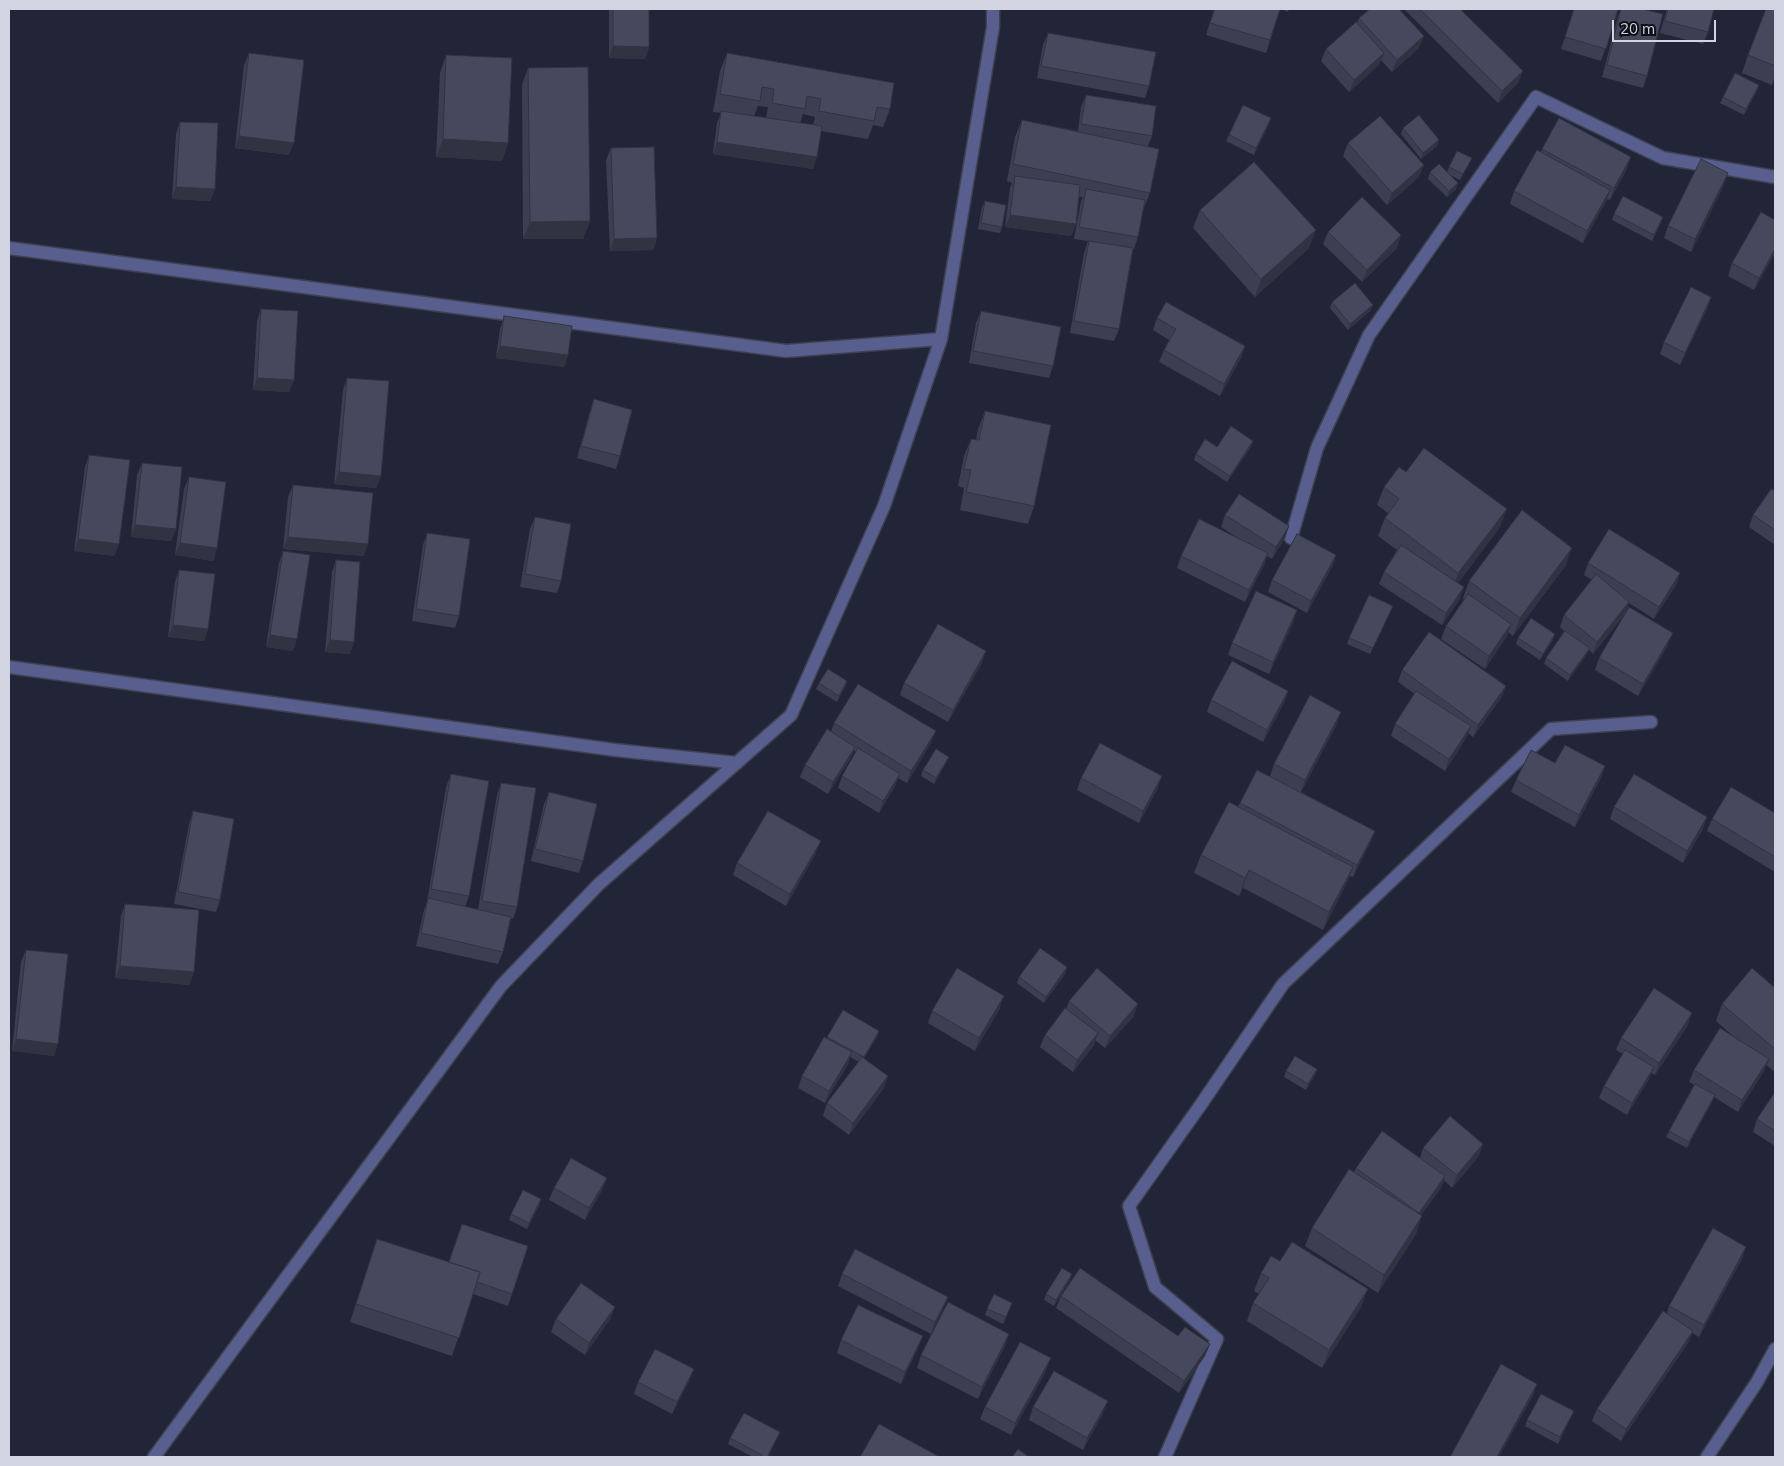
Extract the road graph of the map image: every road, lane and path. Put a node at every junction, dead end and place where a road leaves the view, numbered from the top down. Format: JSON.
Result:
{"nodes":[{"id":1,"x":993,"y":9,"type":"edge"},
{"id":2,"x":1775,"y":177,"type":"edge"},
{"id":3,"x":9,"y":248,"type":"edge"},
{"id":4,"x":941,"y":339,"type":"junction"},
{"id":5,"x":1292,"y":538,"type":"edge"},
{"id":6,"x":9,"y":667,"type":"edge"},
{"id":7,"x":1651,"y":722,"type":"dead end"},
{"id":8,"x":737,"y":763,"type":"junction"},
{"id":9,"x":1775,"y":1349,"type":"edge"},
{"id":10,"x":154,"y":1457,"type":"edge"},
{"id":11,"x":1165,"y":1457,"type":"edge"},
{"id":12,"x":1707,"y":1457,"type":"edge"}],
"edges":[{"from":1,"to":4,"type":"street"},
{"from":2,"to":5,"type":"street"},
{"from":3,"to":4,"type":"street"},
{"from":4,"to":8,"type":"street"},
{"from":6,"to":8,"type":"street"},
{"from":7,"to":11,"type":"street"},
{"from":8,"to":10,"type":"street"},
{"from":9,"to":12,"type":"street"}]}
